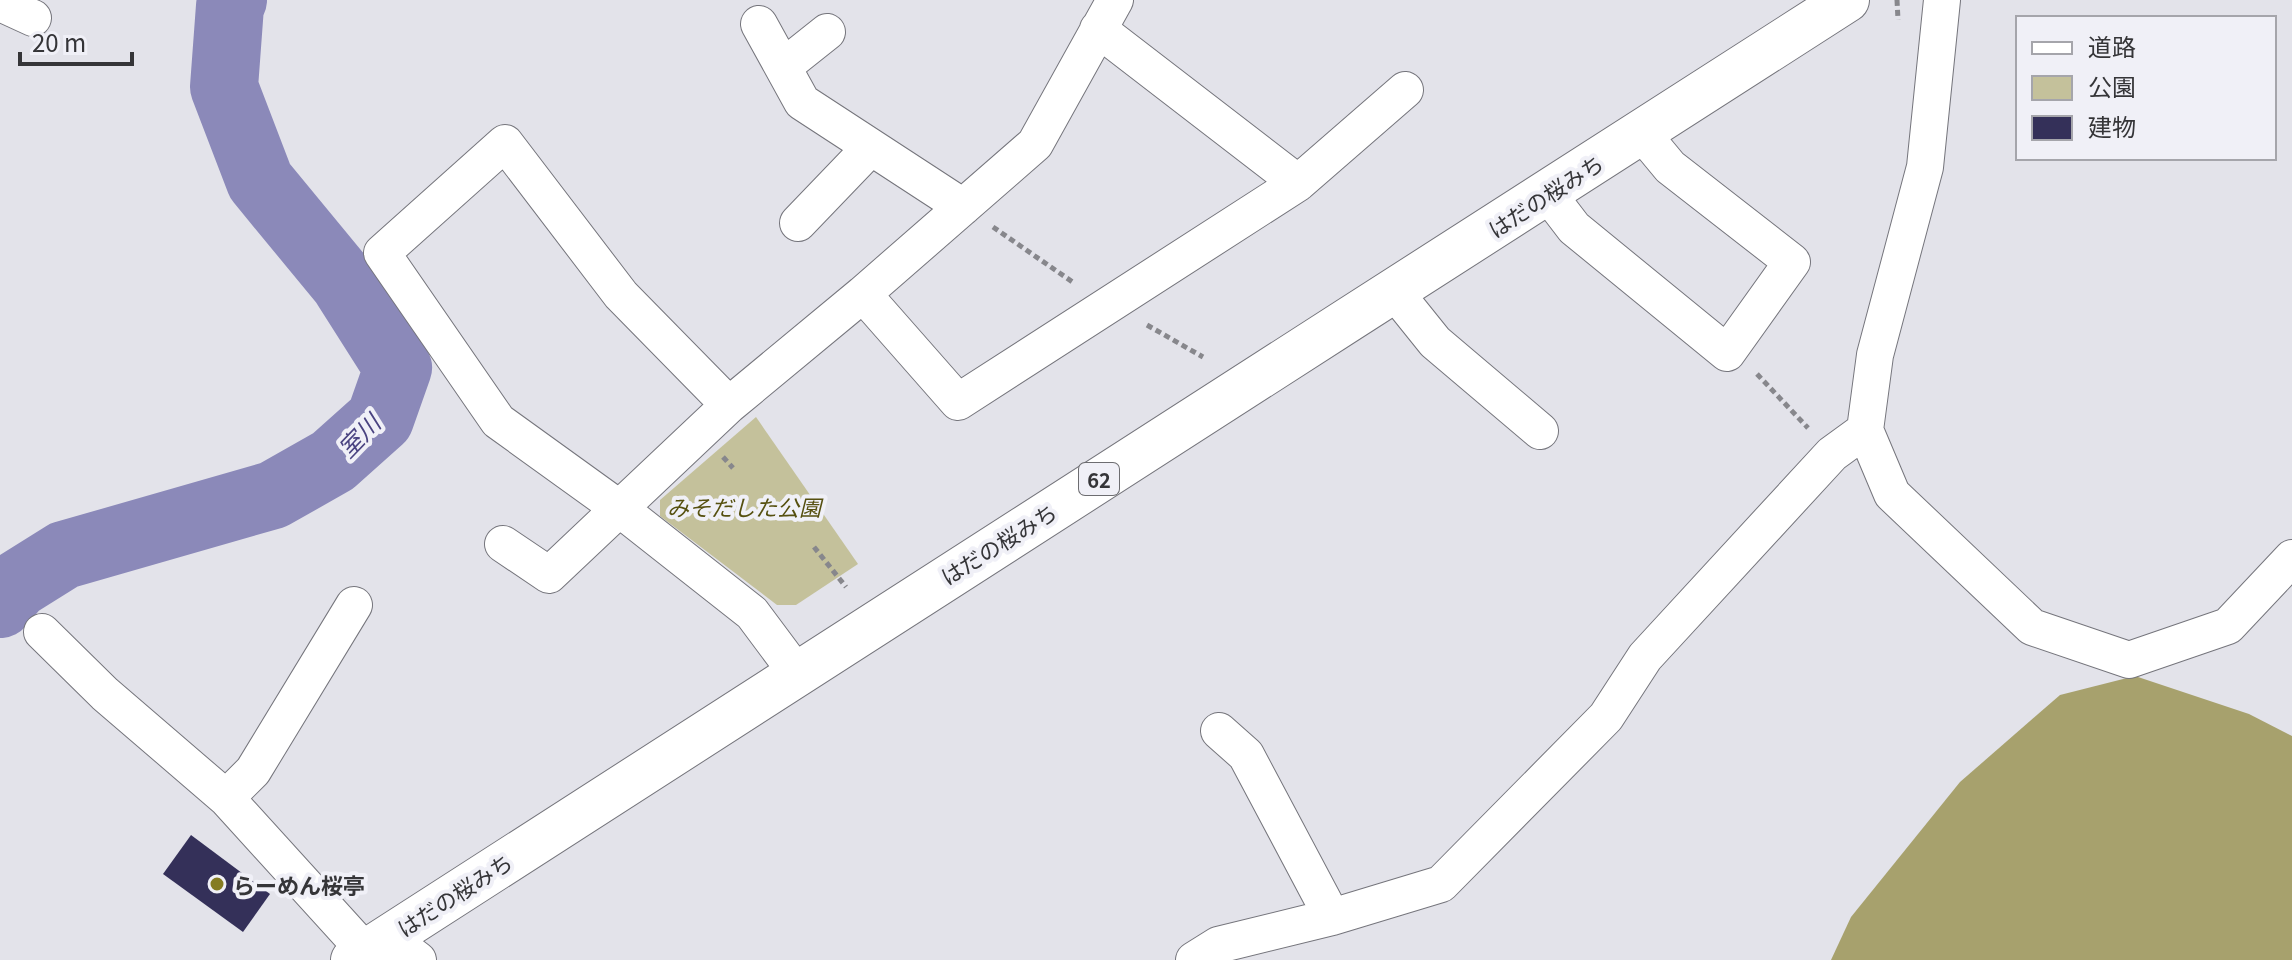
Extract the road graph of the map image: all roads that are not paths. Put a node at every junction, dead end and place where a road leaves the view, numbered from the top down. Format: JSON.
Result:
{"nodes":[{"id":1,"x":1847,"y":0,"type":"edge"},
{"id":2,"x":1942,"y":0,"type":"edge"},
{"id":3,"x":0,"y":3,"type":"edge"},
{"id":4,"x":1106,"y":14,"type":"edge"},
{"id":5,"x":33,"y":18,"type":"dead end"},
{"id":6,"x":759,"y":24,"type":"dead end"},
{"id":7,"x":827,"y":32,"type":"dead end"},
{"id":8,"x":783,"y":67,"type":"junction"},
{"id":9,"x":1405,"y":90,"type":"dead end"},
{"id":10,"x":1641,"y":132,"type":"junction"},
{"id":11,"x":870,"y":148,"type":"junction"},
{"id":12,"x":1298,"y":183,"type":"junction"},
{"id":13,"x":1548,"y":194,"type":"junction"},
{"id":14,"x":963,"y":207,"type":"junction"},
{"id":15,"x":798,"y":223,"type":"dead end"},
{"id":16,"x":1394,"y":291,"type":"junction"},
{"id":17,"x":863,"y":294,"type":"junction"},
{"id":18,"x":729,"y":405,"type":"junction"},
{"id":19,"x":1865,"y":430,"type":"junction"},
{"id":20,"x":1540,"y":431,"type":"dead end"},
{"id":21,"x":620,"y":509,"type":"junction"},
{"id":22,"x":503,"y":544,"type":"dead end"},
{"id":23,"x":2292,"y":558,"type":"edge"},
{"id":24,"x":354,"y":605,"type":"dead end"},
{"id":25,"x":42,"y":632,"type":"dead end"},
{"id":26,"x":796,"y":672,"type":"junction"},
{"id":27,"x":1219,"y":731,"type":"dead end"},
{"id":28,"x":226,"y":798,"type":"junction"},
{"id":29,"x":1332,"y":917,"type":"junction"},
{"id":30,"x":381,"y":952,"type":"edge"},
{"id":31,"x":1194,"y":960,"type":"edge"}],
"edges":[{"from":1,"to":10,"type":"main road","name":"はだの桜みち","number":"62"},
{"from":2,"to":19,"type":"street"},
{"from":3,"to":5,"type":"street"},
{"from":4,"to":12,"type":"street"},
{"from":4,"to":14,"type":"street"},
{"from":6,"to":8,"type":"street"},
{"from":7,"to":8,"type":"street"},
{"from":8,"to":11,"type":"street"},
{"from":9,"to":12,"type":"street"},
{"from":10,"to":13,"type":"main road","name":"はだの桜みち","number":"62"},
{"from":10,"to":13,"type":"street"},
{"from":11,"to":14,"type":"street"},
{"from":11,"to":15,"type":"street"},
{"from":12,"to":17,"type":"street"},
{"from":13,"to":16,"type":"main road","name":"はだの桜みち","number":"62"},
{"from":14,"to":17,"type":"street"},
{"from":16,"to":20,"type":"street"},
{"from":16,"to":26,"type":"main road","name":"はだの桜みち","number":"62"},
{"from":17,"to":18,"type":"street"},
{"from":18,"to":21,"type":"street"},
{"from":18,"to":21,"type":"street"},
{"from":19,"to":23,"type":"street"},
{"from":19,"to":29,"type":"street"},
{"from":21,"to":22,"type":"street"},
{"from":21,"to":26,"type":"street"},
{"from":24,"to":28,"type":"street"},
{"from":25,"to":28,"type":"street"},
{"from":26,"to":30,"type":"main road","name":"はだの桜みち","number":"62"},
{"from":27,"to":29,"type":"street"},
{"from":28,"to":30,"type":"street"},
{"from":29,"to":31,"type":"street"}]}
